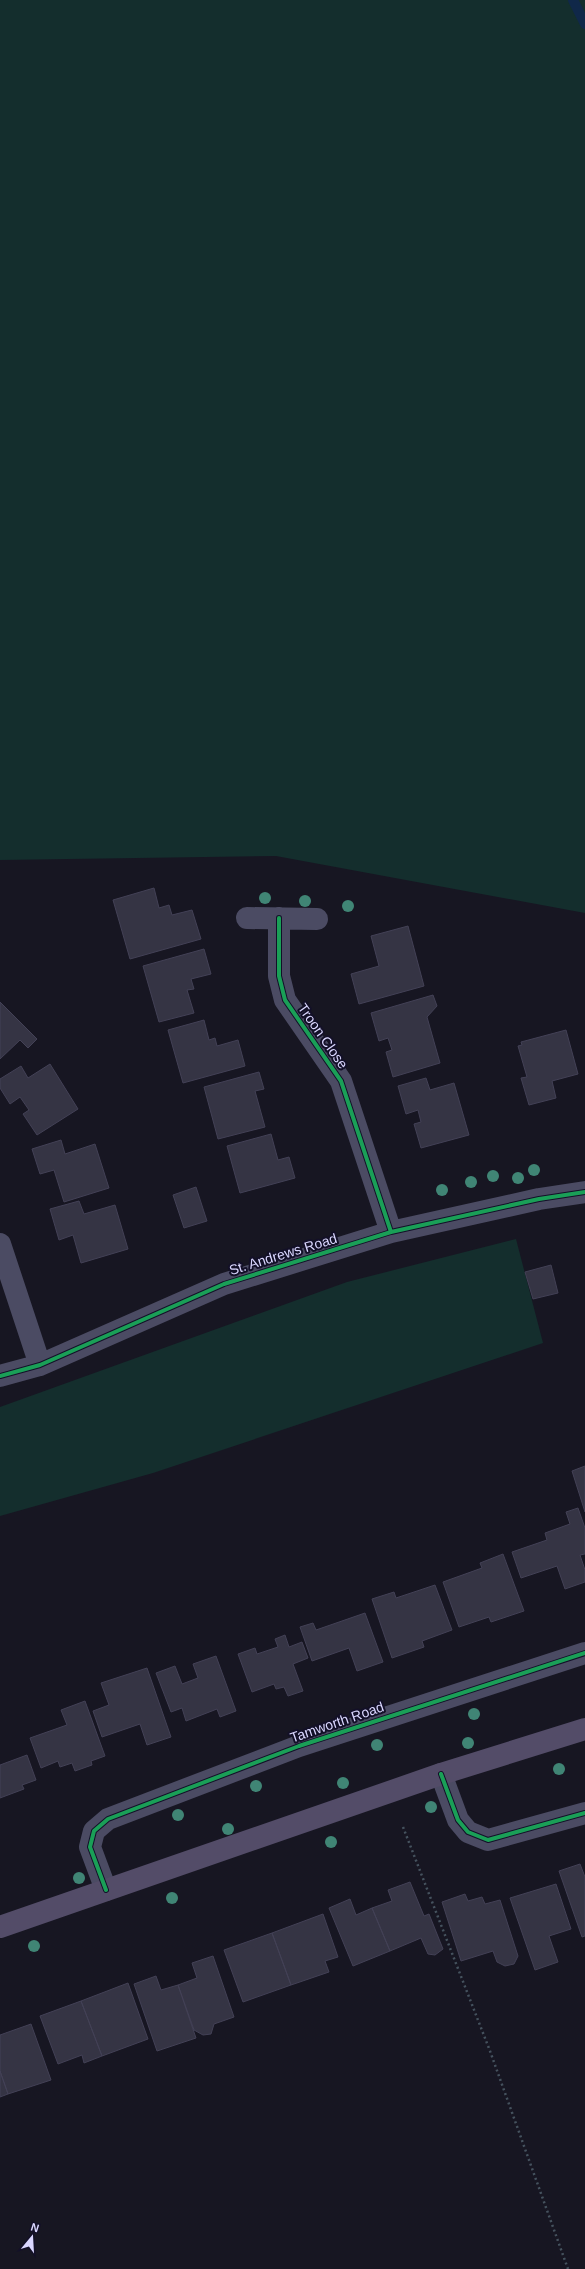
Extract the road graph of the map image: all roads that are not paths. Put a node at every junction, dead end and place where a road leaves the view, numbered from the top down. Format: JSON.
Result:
{"nodes":[{"id":1,"x":247,"y":918,"type":"dead end"},
{"id":2,"x":279,"y":918,"type":"junction"},
{"id":3,"x":317,"y":919,"type":"dead end"},
{"id":4,"x":585,"y":1192,"type":"edge"},
{"id":5,"x":391,"y":1232,"type":"junction"},
{"id":6,"x":0,"y":1244,"type":"edge"},
{"id":7,"x":40,"y":1364,"type":"junction"},
{"id":8,"x":0,"y":1376,"type":"edge"},
{"id":9,"x":585,"y":1653,"type":"edge"},
{"id":10,"x":585,"y":1729,"type":"edge"},
{"id":11,"x":441,"y":1774,"type":"junction"},
{"id":12,"x":585,"y":1813,"type":"edge"},
{"id":13,"x":106,"y":1890,"type":"junction"},
{"id":14,"x":0,"y":1927,"type":"edge"}],
"edges":[{"from":1,"to":2,"type":"street"},
{"from":2,"to":3,"type":"street"},
{"from":2,"to":5,"type":"street","name":"Troon Close"},
{"from":4,"to":5,"type":"street","name":"St. Andrews Road"},
{"from":5,"to":7,"type":"street","name":"St. Andrews Road"},
{"from":6,"to":7,"type":"street"},
{"from":7,"to":8,"type":"street","name":"St. Andrews Road"},
{"from":9,"to":13,"type":"street","name":"Tamworth Road"},
{"from":10,"to":11,"type":"main road"},
{"from":11,"to":12,"type":"street"},
{"from":11,"to":13,"type":"main road"},
{"from":13,"to":14,"type":"main road"}]}
